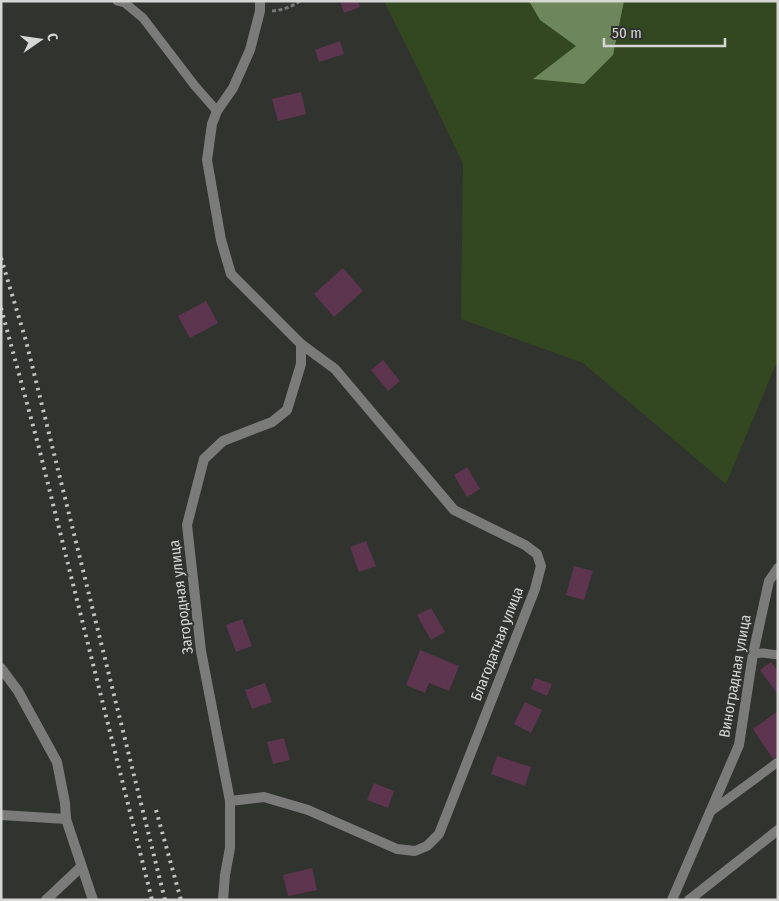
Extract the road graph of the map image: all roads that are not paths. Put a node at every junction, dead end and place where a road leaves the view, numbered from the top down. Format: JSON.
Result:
{"nodes":[{"id":1,"x":117,"y":1,"type":"edge"},
{"id":2,"x":260,"y":6,"type":"edge"},
{"id":3,"x":217,"y":111,"type":"junction"},
{"id":4,"x":301,"y":344,"type":"junction"},
{"id":5,"x":778,"y":568,"type":"edge"},
{"id":6,"x":752,"y":654,"type":"junction"},
{"id":7,"x":778,"y":655,"type":"edge"},
{"id":8,"x":1,"y":668,"type":"edge"},
{"id":9,"x":778,"y":762,"type":"edge"},
{"id":10,"x":230,"y":801,"type":"junction"},
{"id":11,"x":710,"y":812,"type":"junction"},
{"id":12,"x":1,"y":815,"type":"edge"},
{"id":13,"x":66,"y":819,"type":"junction"},
{"id":14,"x":778,"y":830,"type":"edge"},
{"id":15,"x":81,"y":867,"type":"junction"},
{"id":16,"x":46,"y":900,"type":"edge"},
{"id":17,"x":93,"y":900,"type":"edge"},
{"id":18,"x":223,"y":900,"type":"edge"},
{"id":19,"x":672,"y":900,"type":"edge"},
{"id":20,"x":689,"y":900,"type":"edge"}],
"edges":[{"from":1,"to":3,"type":"lane"},
{"from":2,"to":3,"type":"street"},
{"from":3,"to":4,"type":"street"},
{"from":4,"to":10,"type":"street","name":"Загородная улица"},
{"from":4,"to":10,"type":"street","name":"Благодатная улица"},
{"from":5,"to":6,"type":"street","name":"Виноградная улица"},
{"from":6,"to":7,"type":"lane"},
{"from":6,"to":11,"type":"street","name":"Виноградная улица"},
{"from":8,"to":13,"type":"street"},
{"from":9,"to":11,"type":"lane"},
{"from":10,"to":18,"type":"street","name":"Загородная улица"},
{"from":11,"to":19,"type":"street","name":"Виноградная улица"},
{"from":12,"to":13,"type":"street"},
{"from":13,"to":15,"type":"street"},
{"from":14,"to":20,"type":"street"},
{"from":15,"to":16,"type":"street"},
{"from":15,"to":17,"type":"street"}]}
